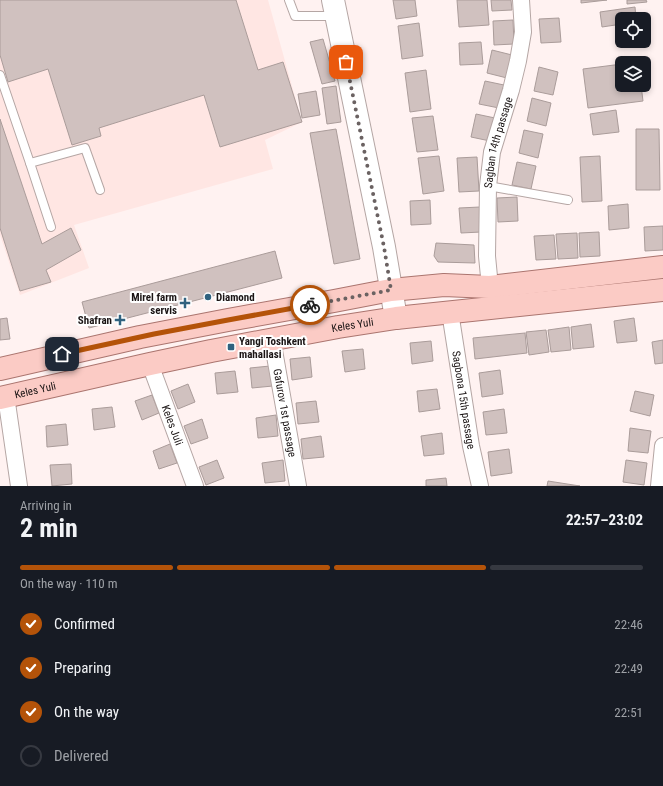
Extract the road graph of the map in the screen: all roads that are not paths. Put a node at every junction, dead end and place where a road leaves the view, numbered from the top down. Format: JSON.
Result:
{"nodes":[{"id":1,"x":290,"y":0,"type":"edge"},
{"id":2,"x":521,"y":0,"type":"edge"},
{"id":3,"x":335,"y":8,"type":"edge"},
{"id":4,"x":0,"y":74,"type":"edge"},
{"id":5,"x":30,"y":162,"type":"junction"},
{"id":6,"x":488,"y":186,"type":"junction"},
{"id":7,"x":100,"y":190,"type":"dead end"},
{"id":8,"x":568,"y":200,"type":"dead end"},
{"id":9,"x":51,"y":226,"type":"dead end"},
{"id":10,"x":663,"y":267,"type":"edge"},
{"id":11,"x":490,"y":287,"type":"junction"},
{"id":12,"x":391,"y":290,"type":"junction"},
{"id":13,"x":663,"y":290,"type":"edge"},
{"id":14,"x":450,"y":312,"type":"junction"},
{"id":15,"x":396,"y":318,"type":"junction"},
{"id":16,"x":272,"y":339,"type":"junction"},
{"id":17,"x":150,"y":364,"type":"junction"},
{"id":18,"x":0,"y":368,"type":"edge"},
{"id":19,"x":3,"y":397,"type":"edge"},
{"id":20,"x":663,"y":446,"type":"edge"},
{"id":21,"x":19,"y":486,"type":"edge"},
{"id":22,"x":195,"y":486,"type":"edge"},
{"id":23,"x":298,"y":486,"type":"edge"},
{"id":24,"x":480,"y":486,"type":"edge"},
{"id":25,"x":659,"y":486,"type":"edge"}],
"edges":[{"from":1,"to":3,"type":"lane"},
{"from":2,"to":6,"type":"street","name":"Sagban 14th passage"},
{"from":3,"to":12,"type":"main road"},
{"from":4,"to":5,"type":"lane"},
{"from":5,"to":7,"type":"lane"},
{"from":5,"to":9,"type":"lane"},
{"from":6,"to":8,"type":"lane"},
{"from":6,"to":11,"type":"street","name":"Sagban 14th passage"},
{"from":10,"to":11,"type":"main road"},
{"from":11,"to":12,"type":"main road"},
{"from":12,"to":15,"type":"main road"},
{"from":12,"to":18,"type":"main road"},
{"from":13,"to":14,"type":"main road","name":"Keles Yuli"},
{"from":14,"to":15,"type":"main road","name":"Keles Yuli"},
{"from":14,"to":24,"type":"street","name":"Sagbona 15th passage"},
{"from":15,"to":16,"type":"main road","name":"Keles Yuli"},
{"from":16,"to":17,"type":"main road","name":"Keles Yuli"},
{"from":16,"to":23,"type":"street","name":"Gafurov 1st passage"},
{"from":17,"to":19,"type":"main road","name":"Keles Yuli"},
{"from":17,"to":22,"type":"street","name":"Keles Juli"},
{"from":19,"to":21,"type":"street"},
{"from":20,"to":25,"type":"street"}]}
